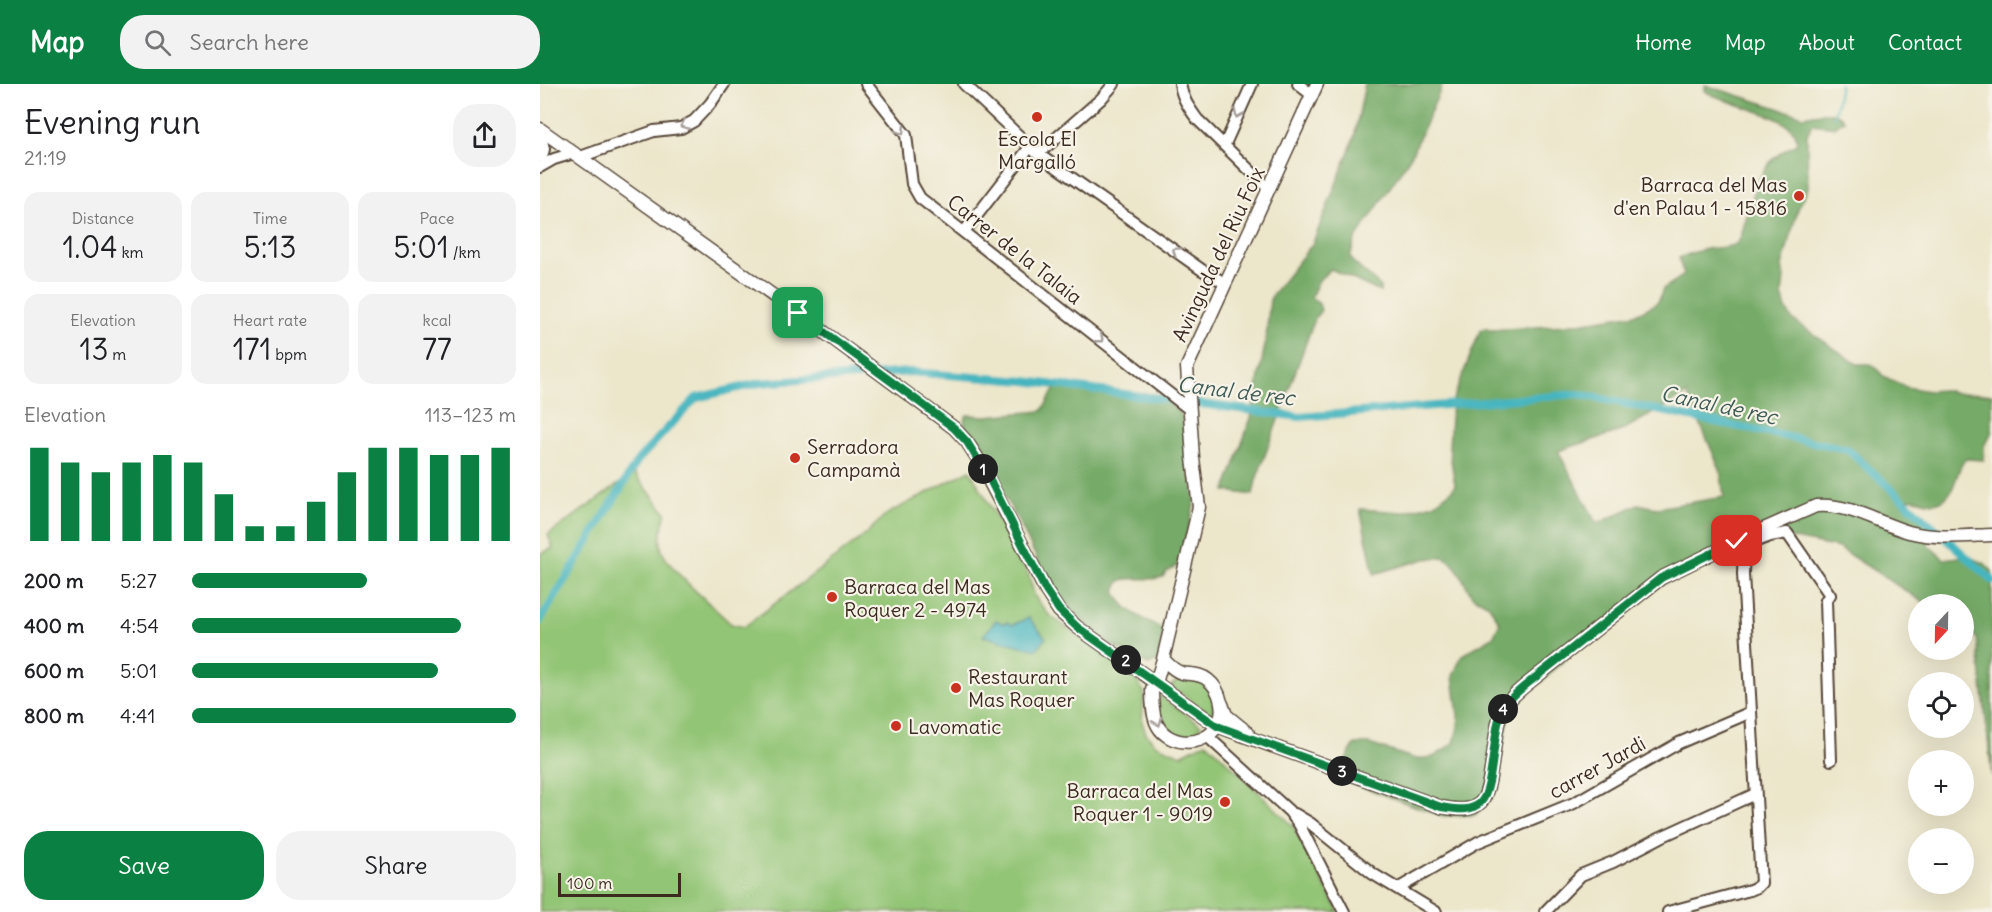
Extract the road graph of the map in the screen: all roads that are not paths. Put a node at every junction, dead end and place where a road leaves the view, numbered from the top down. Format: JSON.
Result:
{"nodes":[{"id":1,"x":724,"y":84,"type":"edge"},
{"id":2,"x":866,"y":84,"type":"edge"},
{"id":3,"x":964,"y":84,"type":"edge"},
{"id":4,"x":1114,"y":84,"type":"edge"},
{"id":5,"x":1180,"y":84,"type":"edge"},
{"id":6,"x":1252,"y":84,"type":"edge"},
{"id":7,"x":1298,"y":84,"type":"edge"},
{"id":8,"x":1314,"y":89,"type":"edge"},
{"id":9,"x":540,"y":130,"type":"edge"},
{"id":10,"x":556,"y":140,"type":"junction"},
{"id":11,"x":1225,"y":144,"type":"junction"},
{"id":12,"x":1034,"y":150,"type":"junction"},
{"id":13,"x":577,"y":155,"type":"junction"},
{"id":14,"x":554,"y":159,"type":"junction"},
{"id":15,"x":541,"y":162,"type":"edge"},
{"id":16,"x":1269,"y":189,"type":"junction"},
{"id":17,"x":964,"y":232,"type":"junction"},
{"id":18,"x":1225,"y":282,"type":"junction"},
{"id":19,"x":1190,"y":409,"type":"junction"},
{"id":20,"x":1992,"y":535,"type":"edge"},
{"id":21,"x":1742,"y":542,"type":"junction"},
{"id":22,"x":1163,"y":659,"type":"junction"},
{"id":23,"x":1181,"y":673,"type":"junction"},
{"id":24,"x":1156,"y":683,"type":"junction"},
{"id":25,"x":1221,"y":701,"type":"junction"},
{"id":26,"x":1751,"y":712,"type":"junction"},
{"id":27,"x":1217,"y":726,"type":"junction"},
{"id":28,"x":1207,"y":736,"type":"junction"},
{"id":29,"x":1264,"y":743,"type":"junction"},
{"id":30,"x":1831,"y":760,"type":"dead end"},
{"id":31,"x":1755,"y":794,"type":"junction"},
{"id":32,"x":1289,"y":811,"type":"junction"},
{"id":33,"x":1399,"y":888,"type":"junction"},
{"id":34,"x":1344,"y":912,"type":"edge"},
{"id":35,"x":1436,"y":912,"type":"edge"},
{"id":36,"x":1545,"y":912,"type":"edge"},
{"id":37,"x":1668,"y":912,"type":"edge"}],
"edges":[{"from":1,"to":13,"type":"street","one_way":true},
{"from":2,"to":17,"type":"street","name":"Carrer de la Talaia","one_way":true},
{"from":3,"to":12,"type":"street"},
{"from":4,"to":12,"type":"street"},
{"from":5,"to":11,"type":"street"},
{"from":6,"to":11,"type":"street","one_way":true},
{"from":7,"to":8,"type":"street"},
{"from":8,"to":16,"type":"street","name":"Avinguda del Riu Foix"},
{"from":9,"to":10,"type":"street"},
{"from":9,"to":15,"type":"street"},
{"from":10,"to":13,"type":"street"},
{"from":10,"to":14,"type":"street"},
{"from":10,"to":15,"type":"street"},
{"from":11,"to":16,"type":"street"},
{"from":12,"to":17,"type":"street"},
{"from":18,"to":12,"type":"street","one_way":true},
{"from":13,"to":14,"type":"street"},
{"from":13,"to":24,"type":"street"},
{"from":14,"to":15,"type":"street"},
{"from":16,"to":18,"type":"street","name":"Avinguda del Riu Foix"},
{"from":17,"to":19,"type":"street","name":"Carrer de la Talaia","one_way":true},
{"from":18,"to":19,"type":"street","name":"Avinguda del Riu Foix"},
{"from":19,"to":22,"type":"street","name":"Avinguda del Riu Foix"},
{"from":20,"to":21,"type":"street"},
{"from":21,"to":26,"type":"street"},
{"from":21,"to":29,"type":"street"},
{"from":21,"to":30,"type":"street"},
{"from":22,"to":23,"type":"street"},
{"from":22,"to":24,"type":"street","name":"Avinguda del Riu Foix"},
{"from":23,"to":24,"type":"street"},
{"from":23,"to":25,"type":"street"},
{"from":24,"to":27,"type":"street"},
{"from":24,"to":28,"type":"street","name":"Avinguda del Riu Foix","one_way":true},
{"from":25,"to":27,"type":"street"},
{"from":25,"to":29,"type":"street"},
{"from":26,"to":31,"type":"street"},
{"from":26,"to":33,"type":"street","name":"carrer Jardi"},
{"from":27,"to":28,"type":"street"},
{"from":27,"to":29,"type":"street"},
{"from":28,"to":32,"type":"street"},
{"from":31,"to":36,"type":"street"},
{"from":31,"to":37,"type":"street"},
{"from":32,"to":33,"type":"street"},
{"from":32,"to":34,"type":"street"},
{"from":33,"to":35,"type":"street"}]}
